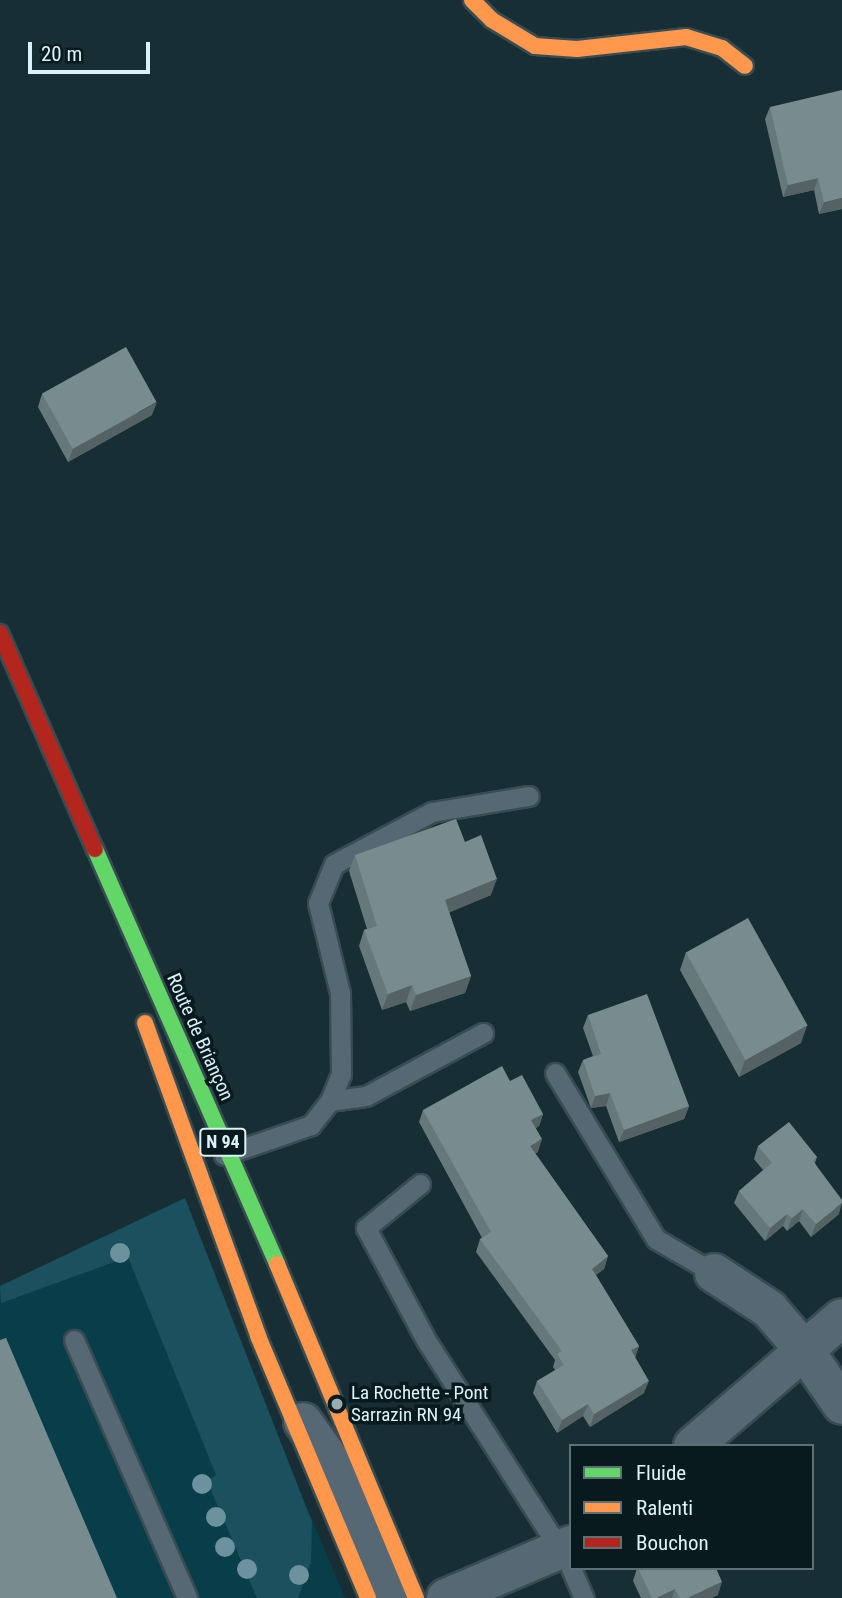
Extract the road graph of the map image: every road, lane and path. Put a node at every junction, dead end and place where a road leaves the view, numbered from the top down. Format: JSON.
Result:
{"nodes":[{"id":1,"x":472,"y":0,"type":"edge"},
{"id":2,"x":745,"y":66,"type":"dead end"},
{"id":3,"x":0,"y":633,"type":"edge"},
{"id":4,"x":23,"y":689,"type":"junction"},
{"id":5,"x":529,"y":796,"type":"dead end"},
{"id":6,"x":107,"y":920,"type":"dead end"},
{"id":7,"x":140,"y":1011,"type":"dead end"},
{"id":8,"x":483,"y":1033,"type":"dead end"},
{"id":9,"x":555,"y":1073,"type":"dead end"},
{"id":10,"x":330,"y":1101,"type":"junction"},
{"id":11,"x":228,"y":1153,"type":"junction"},
{"id":12,"x":197,"y":1165,"type":"junction"},
{"id":13,"x":420,"y":1184,"type":"dead end"},
{"id":14,"x":714,"y":1273,"type":"joint"},
{"id":15,"x":842,"y":1318,"type":"edge"},
{"id":16,"x":74,"y":1340,"type":"dead end"},
{"id":17,"x":805,"y":1351,"type":"junction"},
{"id":18,"x":278,"y":1389,"type":"junction"},
{"id":19,"x":842,"y":1405,"type":"edge"},
{"id":20,"x":695,"y":1444,"type":"edge"},
{"id":21,"x":569,"y":1557,"type":"edge"},
{"id":22,"x":574,"y":1570,"type":"edge"},
{"id":23,"x":187,"y":1598,"type":"edge"},
{"id":24,"x":368,"y":1598,"type":"edge"},
{"id":25,"x":390,"y":1598,"type":"edge"},
{"id":26,"x":416,"y":1598,"type":"edge"},
{"id":27,"x":446,"y":1598,"type":"edge"},
{"id":28,"x":584,"y":1598,"type":"edge"}],
"edges":[{"from":1,"to":2,"type":"main road"},
{"from":3,"to":4,"type":"main road","name":"Route de Briançon","number":"N 94"},
{"from":4,"to":6,"type":"main road","name":"Route de Briançon","number":"N 94"},
{"from":4,"to":11,"type":"main road","name":"Route de Briançon","number":"N 94"},
{"from":5,"to":10,"type":"lane"},
{"from":7,"to":12,"type":"main road","number":"N 94"},
{"from":8,"to":10,"type":"lane"},
{"from":9,"to":14,"type":"lane"},
{"from":10,"to":11,"type":"lane"},
{"from":11,"to":12,"type":"lane"},
{"from":11,"to":26,"type":"main road","name":"Route de Briançon","number":"N 94"},
{"from":12,"to":18,"type":"main road","number":"N 94"},
{"from":13,"to":21,"type":"lane"},
{"from":14,"to":17,"type":"street"},
{"from":15,"to":17,"type":"street"},
{"from":16,"to":23,"type":"lane"},
{"from":17,"to":19,"type":"street"},
{"from":17,"to":20,"type":"street"},
{"from":18,"to":24,"type":"main road","number":"N 94"},
{"from":18,"to":25,"type":"street"},
{"from":21,"to":27,"type":"street"},
{"from":22,"to":28,"type":"lane"}]}
